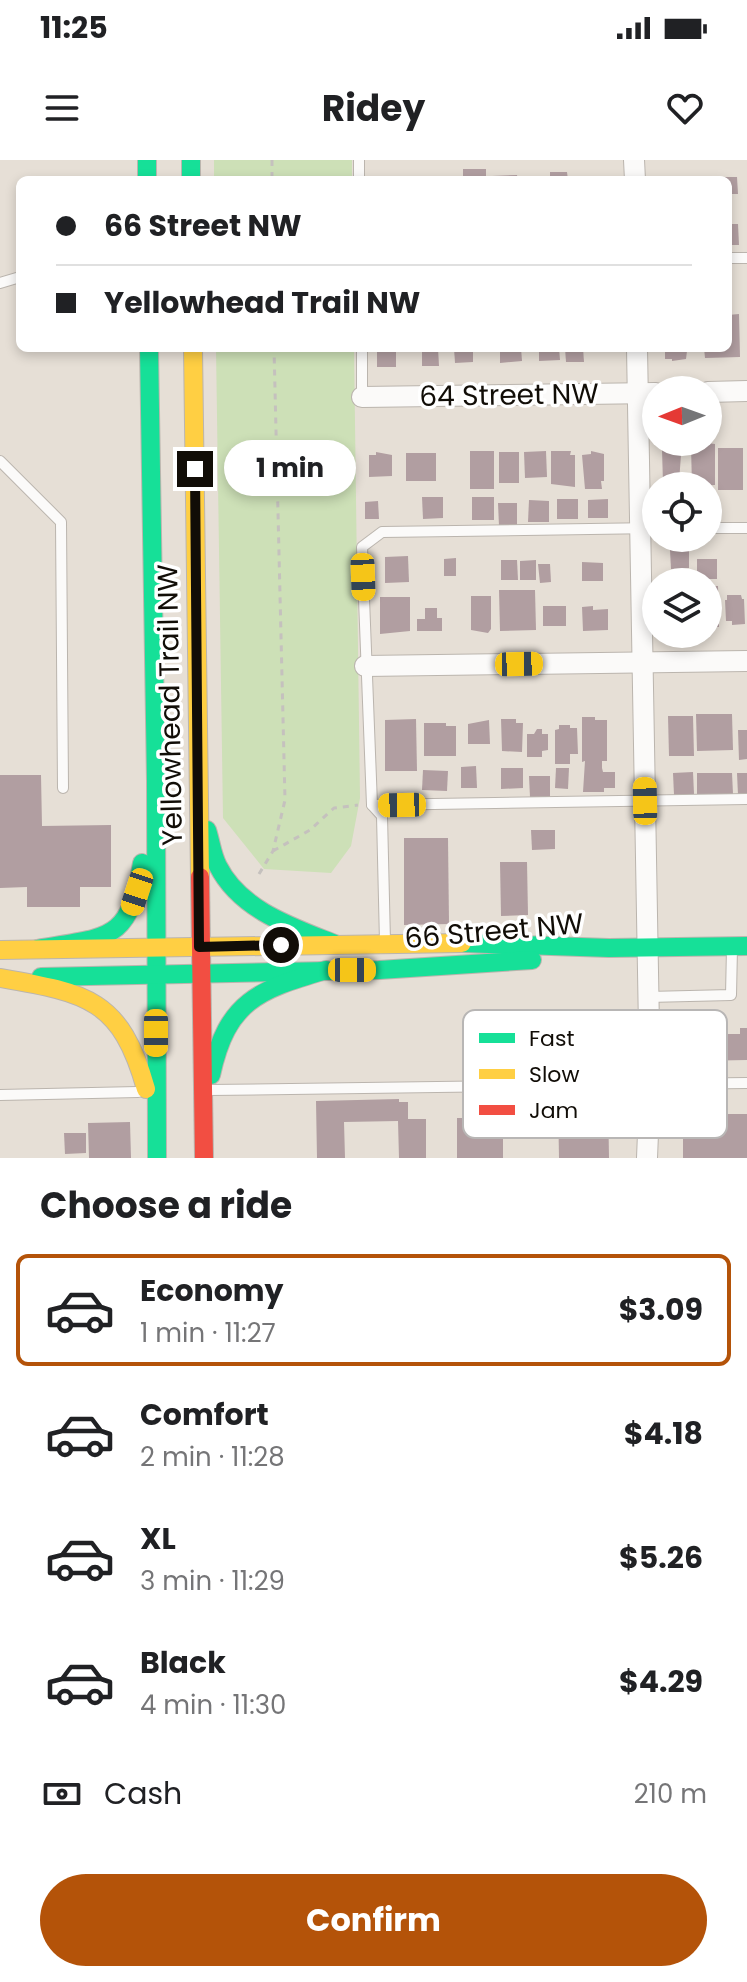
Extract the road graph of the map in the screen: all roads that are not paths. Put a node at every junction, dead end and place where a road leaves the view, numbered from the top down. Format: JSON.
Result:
{"nodes":[{"id":1,"x":149,"y":352,"type":"edge"},
{"id":2,"x":193,"y":352,"type":"edge"},
{"id":3,"x":362,"y":352,"type":"edge"},
{"id":4,"x":638,"y":352,"type":"edge"},
{"id":5,"x":643,"y":376,"type":"edge"},
{"id":6,"x":747,"y":391,"type":"edge"},
{"id":7,"x":722,"y":392,"type":"edge"},
{"id":8,"x":642,"y":393,"type":"edge"},
{"id":9,"x":362,"y":397,"type":"joint"},
{"id":10,"x":0,"y":461,"type":"edge"},
{"id":11,"x":642,"y":528,"type":"edge"},
{"id":12,"x":722,"y":528,"type":"edge"},
{"id":13,"x":747,"y":528,"type":"edge"},
{"id":14,"x":647,"y":552,"type":"edge"},
{"id":15,"x":747,"y":661,"type":"edge"},
{"id":16,"x":643,"y":662,"type":"junction"},
{"id":17,"x":365,"y":666,"type":"junction"},
{"id":18,"x":156,"y":781,"type":"junction"},
{"id":19,"x":63,"y":788,"type":"dead end"},
{"id":20,"x":747,"y":799,"type":"edge"},
{"id":21,"x":645,"y":801,"type":"junction"},
{"id":22,"x":199,"y":802,"type":"junction"},
{"id":23,"x":372,"y":805,"type":"junction"},
{"id":24,"x":385,"y":943,"type":"junction"},
{"id":25,"x":335,"y":944,"type":"junction"},
{"id":26,"x":739,"y":946,"type":"edge"},
{"id":27,"x":156,"y":947,"type":"junction"},
{"id":28,"x":199,"y":947,"type":"junction"},
{"id":29,"x":647,"y":947,"type":"junction"},
{"id":30,"x":609,"y":948,"type":"junction"},
{"id":31,"x":37,"y":949,"type":"junction"},
{"id":32,"x":0,"y":950,"type":"edge"},
{"id":33,"x":326,"y":970,"type":"junction"},
{"id":34,"x":200,"y":973,"type":"junction"},
{"id":35,"x":157,"y":974,"type":"junction"},
{"id":36,"x":1,"y":978,"type":"edge"},
{"id":37,"x":648,"y":997,"type":"junction"},
{"id":38,"x":648,"y":1010,"type":"edge"},
{"id":39,"x":727,"y":1083,"type":"edge"},
{"id":40,"x":747,"y":1083,"type":"edge"},
{"id":41,"x":463,"y":1087,"type":"edge"},
{"id":42,"x":206,"y":1090,"type":"junction"},
{"id":43,"x":151,"y":1092,"type":"junction"},
{"id":44,"x":0,"y":1095,"type":"edge"},
{"id":45,"x":648,"y":1138,"type":"edge"},
{"id":46,"x":157,"y":1158,"type":"edge"},
{"id":47,"x":204,"y":1158,"type":"edge"},
{"id":48,"x":647,"y":1158,"type":"edge"}],
"edges":[{"from":1,"to":18,"type":"main road","name":"Yellowhead Trail NW"},
{"from":2,"to":22,"type":"main road","name":"Yellowhead Trail NW"},
{"from":3,"to":9,"type":"lane"},
{"from":4,"to":5,"type":"street"},
{"from":6,"to":7,"type":"street"},
{"from":8,"to":9,"type":"street","name":"64 Street NW"},
{"from":10,"to":19,"type":"lane"},
{"from":11,"to":17,"type":"lane"},
{"from":12,"to":13,"type":"lane"},
{"from":14,"to":16,"type":"street"},
{"from":15,"to":16,"type":"street"},
{"from":16,"to":17,"type":"street"},
{"from":16,"to":21,"type":"street"},
{"from":17,"to":23,"type":"lane"},
{"from":18,"to":27,"type":"main road","name":"Yellowhead Trail NW"},
{"from":18,"to":31,"type":"main road"},
{"from":20,"to":21,"type":"lane"},
{"from":21,"to":23,"type":"lane"},
{"from":21,"to":29,"type":"street"},
{"from":22,"to":25,"type":"main road"},
{"from":22,"to":28,"type":"main road","name":"Yellowhead Trail NW"},
{"from":23,"to":24,"type":"lane"},
{"from":24,"to":25,"type":"main road","name":"66 Street NW"},
{"from":24,"to":30,"type":"main road","name":"66 Street NW"},
{"from":25,"to":28,"type":"main road","name":"66 Street NW"},
{"from":26,"to":29,"type":"main road","name":"66 Street NW"},
{"from":26,"to":37,"type":"lane"},
{"from":27,"to":28,"type":"main road","name":"66 Street NW"},
{"from":27,"to":31,"type":"main road","name":"66 Street NW"},
{"from":27,"to":35,"type":"main road","name":"Yellowhead Trail NW"},
{"from":28,"to":34,"type":"main road","name":"Yellowhead Trail NW"},
{"from":29,"to":30,"type":"main road","name":"66 Street NW"},
{"from":29,"to":37,"type":"street"},
{"from":30,"to":33,"type":"main road","name":"66 Street NW"},
{"from":31,"to":32,"type":"main road","name":"66 Street NW"},
{"from":33,"to":34,"type":"main road","name":"66 Street NW"},
{"from":33,"to":42,"type":"main road"},
{"from":34,"to":35,"type":"main road","name":"66 Street NW"},
{"from":34,"to":42,"type":"main road","name":"Yellowhead Trail NW"},
{"from":35,"to":36,"type":"main road","name":"66 Street NW"},
{"from":35,"to":43,"type":"main road","name":"Yellowhead Trail NW"},
{"from":36,"to":43,"type":"main road"},
{"from":37,"to":38,"type":"street"},
{"from":39,"to":40,"type":"lane"},
{"from":41,"to":42,"type":"lane"},
{"from":42,"to":47,"type":"main road"},
{"from":43,"to":44,"type":"lane"},
{"from":43,"to":46,"type":"main road"},
{"from":45,"to":48,"type":"street"}]}
